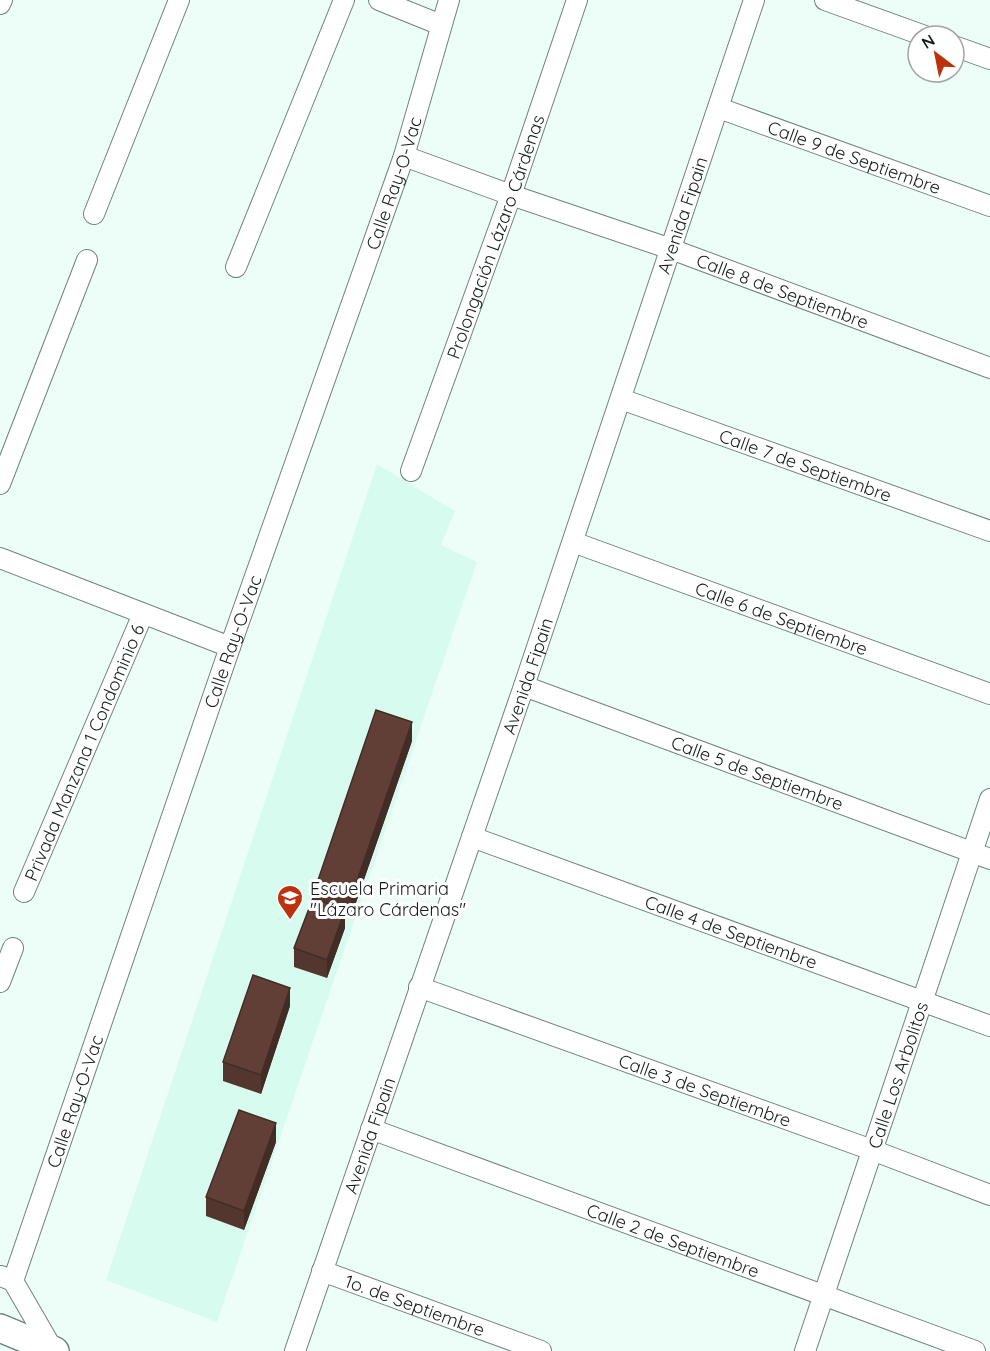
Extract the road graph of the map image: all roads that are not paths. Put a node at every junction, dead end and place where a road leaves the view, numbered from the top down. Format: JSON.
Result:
{"nodes":[{"id":1,"x":179,"y":0,"type":"edge"},
{"id":2,"x":344,"y":0,"type":"edge"},
{"id":3,"x":379,"y":0,"type":"edge"},
{"id":4,"x":449,"y":0,"type":"edge"},
{"id":5,"x":577,"y":0,"type":"edge"},
{"id":6,"x":754,"y":0,"type":"edge"},
{"id":7,"x":825,"y":0,"type":"edge"},
{"id":8,"x":441,"y":25,"type":"junction"},
{"id":9,"x":906,"y":29,"type":"edge"},
{"id":10,"x":966,"y":50,"type":"edge"},
{"id":11,"x":990,"y":59,"type":"edge"},
{"id":12,"x":718,"y":108,"type":"junction"},
{"id":13,"x":404,"y":156,"type":"junction"},
{"id":14,"x":511,"y":195,"type":"junction"},
{"id":15,"x":990,"y":206,"type":"edge"},
{"id":16,"x":94,"y":214,"type":"dead end"},
{"id":17,"x":671,"y":249,"type":"junction"},
{"id":18,"x":87,"y":260,"type":"dead end"},
{"id":19,"x":237,"y":267,"type":"dead end"},
{"id":20,"x":990,"y":368,"type":"edge"},
{"id":21,"x":621,"y":399,"type":"junction"},
{"id":22,"x":411,"y":471,"type":"dead end"},
{"id":23,"x":0,"y":484,"type":"edge"},
{"id":24,"x":990,"y":531,"type":"edge"},
{"id":25,"x":573,"y":542,"type":"junction"},
{"id":26,"x":0,"y":558,"type":"edge"},
{"id":27,"x":143,"y":614,"type":"junction"},
{"id":28,"x":230,"y":647,"type":"junction"},
{"id":29,"x":524,"y":686,"type":"junction"},
{"id":30,"x":990,"y":694,"type":"edge"},
{"id":31,"x":990,"y":799,"type":"edge"},
{"id":32,"x":472,"y":837,"type":"junction"},
{"id":33,"x":981,"y":856,"type":"edge"},
{"id":34,"x":24,"y":892,"type":"dead end"},
{"id":35,"x":13,"y":948,"type":"dead end"},
{"id":36,"x":0,"y":982,"type":"edge"},
{"id":37,"x":419,"y":987,"type":"junction"},
{"id":38,"x":922,"y":1001,"type":"junction"},
{"id":39,"x":990,"y":1026,"type":"edge"},
{"id":40,"x":371,"y":1129,"type":"junction"},
{"id":41,"x":872,"y":1150,"type":"junction"},
{"id":42,"x":990,"y":1195,"type":"edge"},
{"id":43,"x":322,"y":1271,"type":"junction"},
{"id":44,"x":6,"y":1278,"type":"edge"},
{"id":45,"x":823,"y":1295,"type":"junction"},
{"id":46,"x":0,"y":1328,"type":"edge"},
{"id":47,"x":54,"y":1351,"type":"edge"},
{"id":48,"x":295,"y":1351,"type":"edge"},
{"id":49,"x":541,"y":1351,"type":"edge"},
{"id":50,"x":805,"y":1351,"type":"edge"},
{"id":51,"x":975,"y":1351,"type":"edge"}],
"edges":[{"from":1,"to":16,"type":"street"},
{"from":2,"to":19,"type":"street"},
{"from":3,"to":8,"type":"street"},
{"from":4,"to":8,"type":"street","name":"Calle Ray-O-Vac"},
{"from":5,"to":14,"type":"street","name":"Prolongación Lázaro Cárdenas"},
{"from":6,"to":12,"type":"street","name":"Avenida Fipain"},
{"from":7,"to":9,"type":"street"},
{"from":8,"to":13,"type":"street","name":"Calle Ray-O-Vac"},
{"from":10,"to":11,"type":"street"},
{"from":12,"to":15,"type":"street","name":"Calle 9 de Septiembre"},
{"from":12,"to":17,"type":"street","name":"Avenida Fipain"},
{"from":13,"to":14,"type":"street","name":"Calle 8 de Septiembre"},
{"from":13,"to":28,"type":"street","name":"Calle Ray-O-Vac"},
{"from":14,"to":17,"type":"street","name":"Calle 8 de Septiembre"},
{"from":14,"to":22,"type":"street","name":"Prolongación Lázaro Cárdenas"},
{"from":17,"to":20,"type":"street","name":"Calle 8 de Septiembre"},
{"from":17,"to":21,"type":"street","name":"Avenida Fipain"},
{"from":18,"to":23,"type":"street"},
{"from":21,"to":24,"type":"street","name":"Calle 7 de Septiembre"},
{"from":21,"to":25,"type":"street","name":"Avenida Fipain"},
{"from":25,"to":29,"type":"street","name":"Avenida Fipain"},
{"from":25,"to":30,"type":"street","name":"Calle 6 de Septiembre"},
{"from":26,"to":27,"type":"street"},
{"from":27,"to":28,"type":"street"},
{"from":27,"to":34,"type":"street","name":"Privada Manzana 1 Condominio 6"},
{"from":28,"to":44,"type":"street","name":"Calle Ray-O-Vac"},
{"from":29,"to":32,"type":"street","name":"Avenida Fipain"},
{"from":29,"to":33,"type":"street","name":"Calle 5 de Septiembre"},
{"from":31,"to":33,"type":"street","name":"Calle Los Arbolitos"},
{"from":32,"to":37,"type":"street","name":"Avenida Fipain"},
{"from":32,"to":38,"type":"street","name":"Calle 4 de Septiembre"},
{"from":33,"to":38,"type":"street","name":"Calle Los Arbolitos"},
{"from":35,"to":36,"type":"street"},
{"from":37,"to":40,"type":"street","name":"Avenida Fipain"},
{"from":37,"to":41,"type":"street","name":"Calle 3 de Septiembre"},
{"from":38,"to":39,"type":"street","name":"Calle 4 de Septiembre"},
{"from":38,"to":41,"type":"street","name":"Calle Los Arbolitos"},
{"from":40,"to":43,"type":"street","name":"Avenida Fipain"},
{"from":40,"to":45,"type":"street","name":"Calle 2 de Septiembre"},
{"from":41,"to":42,"type":"street","name":"Calle 3 de Septiembre"},
{"from":41,"to":45,"type":"street","name":"Calle Los Arbolitos"},
{"from":43,"to":48,"type":"street","name":"Avenida Fipain"},
{"from":43,"to":49,"type":"street","name":"1o. de Septiembre"},
{"from":44,"to":47,"type":"street"},
{"from":45,"to":50,"type":"street","name":"Calle Los Arbolitos"},
{"from":45,"to":51,"type":"street","name":"Calle 2 de Septiembre"},
{"from":46,"to":47,"type":"main road"}]}
